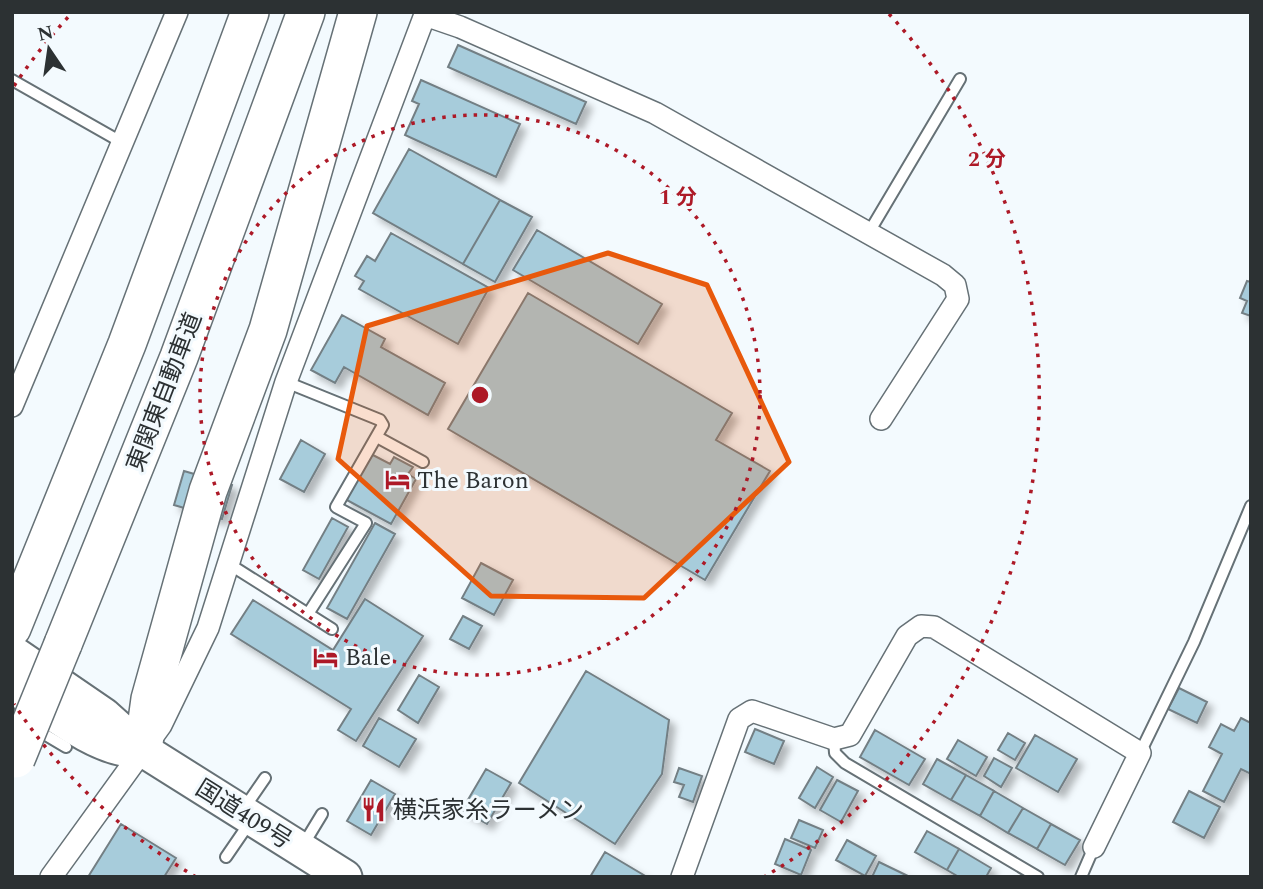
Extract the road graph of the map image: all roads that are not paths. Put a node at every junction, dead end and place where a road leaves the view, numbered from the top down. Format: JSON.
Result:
{"nodes":[{"id":1,"x":177,"y":12,"type":"edge"},
{"id":2,"x":250,"y":12,"type":"edge"},
{"id":3,"x":306,"y":12,"type":"edge"},
{"id":4,"x":358,"y":12,"type":"edge"},
{"id":5,"x":426,"y":14,"type":"edge"},
{"id":6,"x":960,"y":79,"type":"dead end"},
{"id":7,"x":12,"y":80,"type":"edge"},
{"id":8,"x":123,"y":143,"type":"junction"},
{"id":9,"x":868,"y":234,"type":"junction"},
{"id":10,"x":286,"y":382,"type":"junction"},
{"id":11,"x":12,"y":406,"type":"edge"},
{"id":12,"x":881,"y":419,"type":"dead end"},
{"id":13,"x":377,"y":438,"type":"junction"},
{"id":14,"x":423,"y":462,"type":"dead end"},
{"id":15,"x":1251,"y":506,"type":"edge"},
{"id":16,"x":229,"y":564,"type":"junction"},
{"id":17,"x":308,"y":614,"type":"junction"},
{"id":18,"x":15,"y":622,"type":"edge"},
{"id":19,"x":332,"y":629,"type":"dead end"},
{"id":20,"x":12,"y":652,"type":"edge"},
{"id":21,"x":12,"y":686,"type":"edge"},
{"id":22,"x":12,"y":715,"type":"edge"},
{"id":23,"x":834,"y":739,"type":"junction"},
{"id":24,"x":66,"y":747,"type":"dead end"},
{"id":25,"x":143,"y":750,"type":"junction"},
{"id":26,"x":1140,"y":753,"type":"junction"},
{"id":27,"x":14,"y":764,"type":"edge"},
{"id":28,"x":265,"y":778,"type":"dead end"},
{"id":29,"x":323,"y":814,"type":"dead end"},
{"id":30,"x":247,"y":816,"type":"junction"},
{"id":31,"x":1094,"y":847,"type":"joint"},
{"id":32,"x":300,"y":849,"type":"junction"},
{"id":33,"x":226,"y":857,"type":"dead end"},
{"id":34,"x":51,"y":877,"type":"edge"},
{"id":35,"x":345,"y":877,"type":"edge"},
{"id":36,"x":682,"y":877,"type":"edge"},
{"id":37,"x":1038,"y":877,"type":"edge"},
{"id":38,"x":1081,"y":877,"type":"edge"}],
"edges":[{"from":1,"to":8,"type":"street"},
{"from":2,"to":18,"type":"highway"},
{"from":3,"to":27,"type":"highway","name":"東関東自動車道","bridge":true},
{"from":4,"to":25,"type":"highway"},
{"from":5,"to":9,"type":"street"},
{"from":5,"to":10,"type":"street"},
{"from":6,"to":9,"type":"lane"},
{"from":7,"to":8,"type":"lane"},
{"from":8,"to":11,"type":"street"},
{"from":9,"to":12,"type":"street"},
{"from":10,"to":13,"type":"lane"},
{"from":10,"to":16,"type":"street"},
{"from":13,"to":14,"type":"lane"},
{"from":13,"to":17,"type":"lane"},
{"from":15,"to":26,"type":"lane"},
{"from":16,"to":17,"type":"lane"},
{"from":16,"to":25,"type":"street"},
{"from":17,"to":19,"type":"lane"},
{"from":20,"to":25,"type":"highway","name":"国道409号"},
{"from":21,"to":25,"type":"highway","name":"国道409号"},
{"from":22,"to":24,"type":"lane"},
{"from":23,"to":26,"type":"street"},
{"from":23,"to":36,"type":"street"},
{"from":23,"to":37,"type":"lane"},
{"from":25,"to":30,"type":"highway","name":"国道409号"},
{"from":25,"to":34,"type":"street"},
{"from":26,"to":31,"type":"street"},
{"from":28,"to":30,"type":"lane"},
{"from":29,"to":32,"type":"lane"},
{"from":30,"to":32,"type":"highway","name":"国道409号"},
{"from":30,"to":33,"type":"lane"},
{"from":31,"to":38,"type":"lane"},
{"from":32,"to":35,"type":"highway","name":"国道409号"}]}
